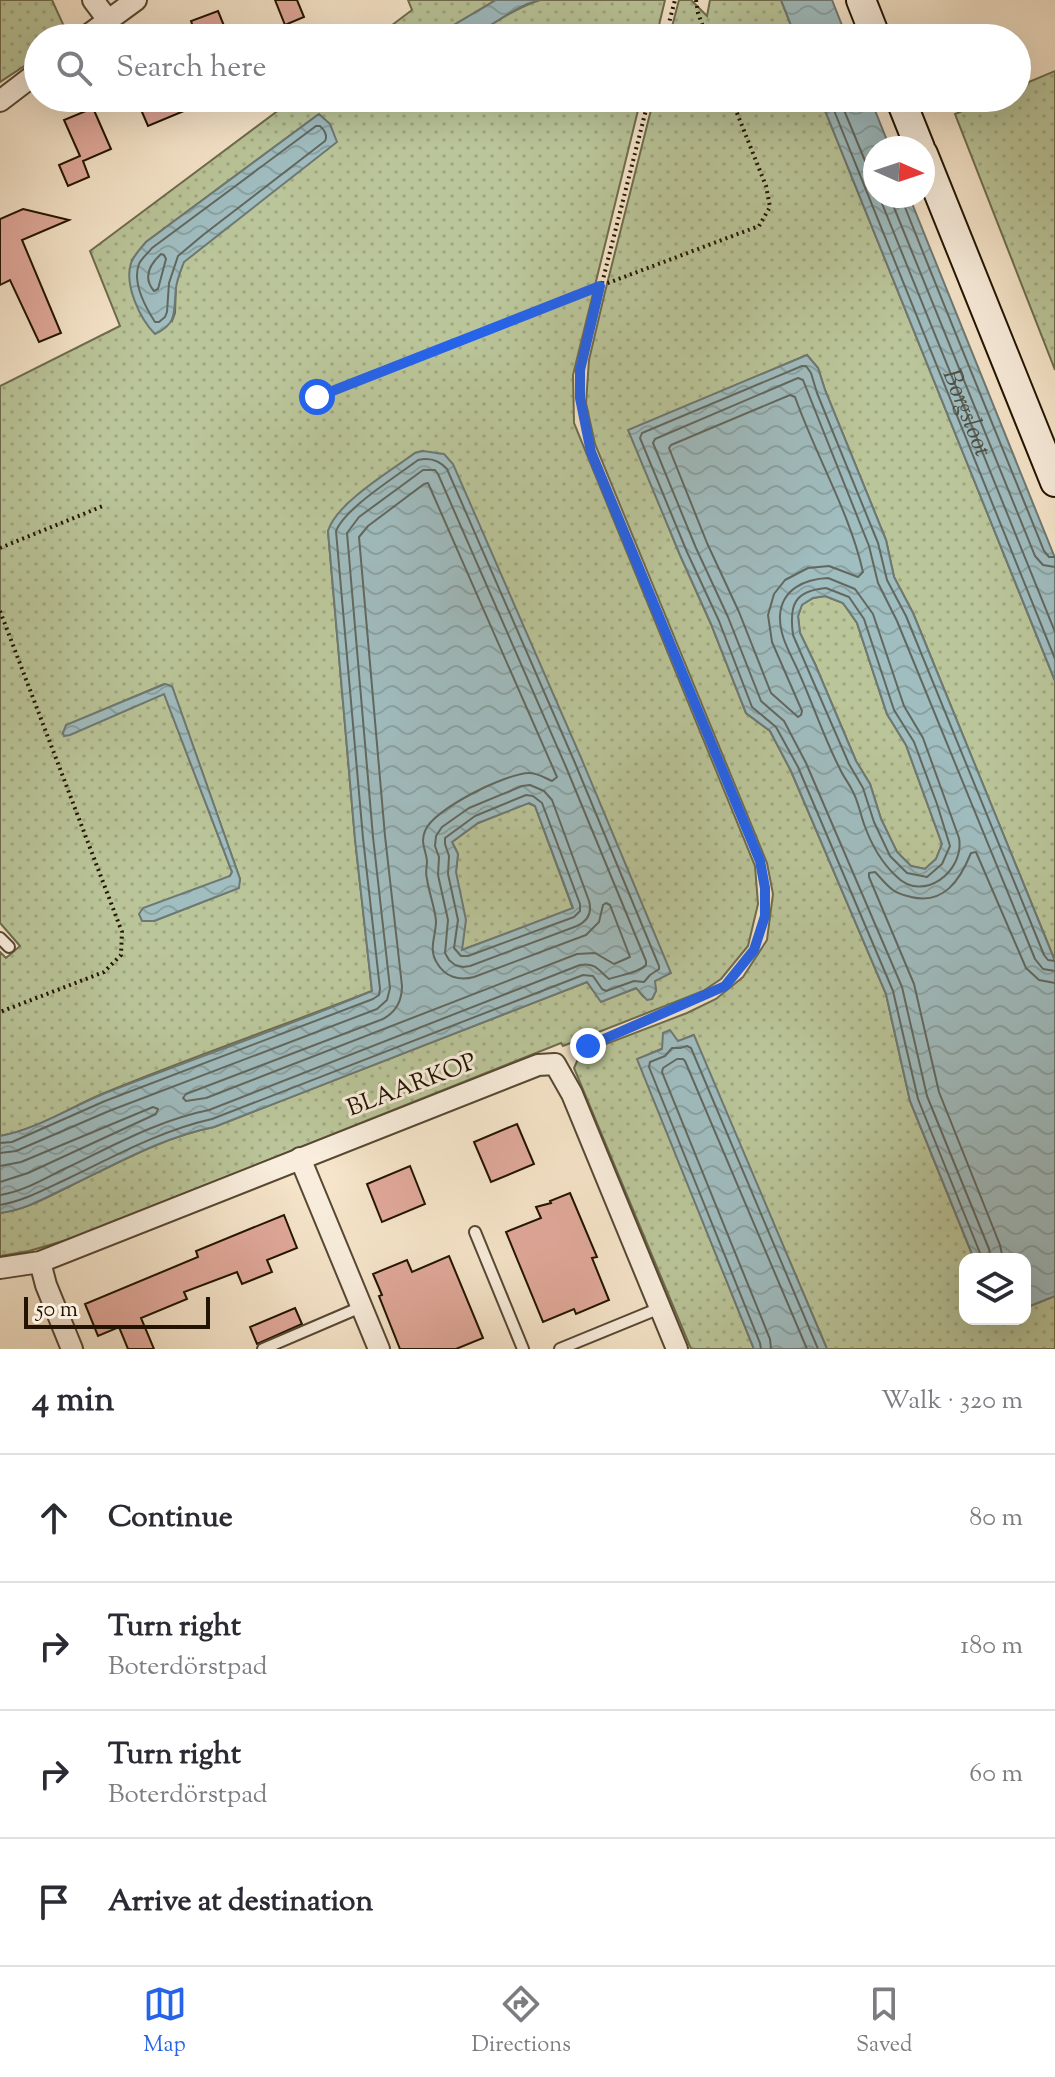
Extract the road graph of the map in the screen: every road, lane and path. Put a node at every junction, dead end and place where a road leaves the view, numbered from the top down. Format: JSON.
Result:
{"nodes":[{"id":1,"x":93,"y":0,"type":"edge"},
{"id":2,"x":136,"y":0,"type":"edge"},
{"id":3,"x":675,"y":0,"type":"edge"},
{"id":4,"x":696,"y":0,"type":"edge"},
{"id":5,"x":861,"y":0,"type":"edge"},
{"id":6,"x":108,"y":20,"type":"junction"},
{"id":7,"x":103,"y":24,"type":"edge"},
{"id":8,"x":669,"y":24,"type":"edge"},
{"id":9,"x":702,"y":24,"type":"edge"},
{"id":10,"x":870,"y":24,"type":"edge"},
{"id":11,"x":24,"y":83,"type":"edge"},
{"id":12,"x":0,"y":101,"type":"edge"},
{"id":13,"x":645,"y":112,"type":"edge"},
{"id":14,"x":737,"y":112,"type":"edge"},
{"id":15,"x":906,"y":112,"type":"edge"},
{"id":16,"x":915,"y":136,"type":"edge"},
{"id":17,"x":935,"y":184,"type":"edge"},
{"id":18,"x":600,"y":286,"type":"junction"},
{"id":19,"x":317,"y":397,"type":"dead end"},
{"id":20,"x":1055,"y":482,"type":"edge"},
{"id":21,"x":103,"y":506,"type":"dead end"},
{"id":22,"x":0,"y":548,"type":"edge"},
{"id":23,"x":0,"y":611,"type":"edge"},
{"id":24,"x":0,"y":938,"type":"edge"},
{"id":25,"x":9,"y":947,"type":"dead end"},
{"id":26,"x":0,"y":1012,"type":"edge"},
{"id":27,"x":555,"y":1064,"type":"junction"},
{"id":28,"x":300,"y":1158,"type":"junction"},
{"id":29,"x":475,"y":1232,"type":"dead end"},
{"id":30,"x":40,"y":1262,"type":"junction"},
{"id":31,"x":0,"y":1268,"type":"edge"},
{"id":32,"x":361,"y":1307,"type":"junction"},
{"id":33,"x":660,"y":1308,"type":"junction"},
{"id":34,"x":72,"y":1349,"type":"edge"},
{"id":35,"x":263,"y":1349,"type":"edge"},
{"id":36,"x":379,"y":1349,"type":"edge"},
{"id":37,"x":523,"y":1349,"type":"edge"},
{"id":38,"x":560,"y":1349,"type":"edge"},
{"id":39,"x":677,"y":1349,"type":"edge"}],
"edges":[{"from":1,"to":6,"type":"street"},
{"from":2,"to":6,"type":"street"},
{"from":3,"to":8,"type":"path"},
{"from":4,"to":9,"type":"path"},
{"from":5,"to":10,"type":"street"},
{"from":6,"to":7,"type":"street"},
{"from":11,"to":12,"type":"street"},
{"from":13,"to":18,"type":"path"},
{"from":14,"to":18,"type":"path"},
{"from":15,"to":16,"type":"street"},
{"from":17,"to":20,"type":"street"},
{"from":18,"to":19,"type":"path"},
{"from":18,"to":27,"type":"path"},
{"from":21,"to":22,"type":"path"},
{"from":23,"to":26,"type":"path"},
{"from":24,"to":25,"type":"lane"},
{"from":27,"to":28,"type":"street","name":"BLAARKOP"},
{"from":27,"to":33,"type":"street"},
{"from":28,"to":30,"type":"street","name":"BLAARKOP"},
{"from":28,"to":32,"type":"street"},
{"from":29,"to":37,"type":"lane"},
{"from":30,"to":31,"type":"street","name":"BLAARKOP"},
{"from":30,"to":34,"type":"street"},
{"from":32,"to":35,"type":"lane"},
{"from":32,"to":36,"type":"street"},
{"from":33,"to":38,"type":"lane"},
{"from":33,"to":39,"type":"street"}]}
